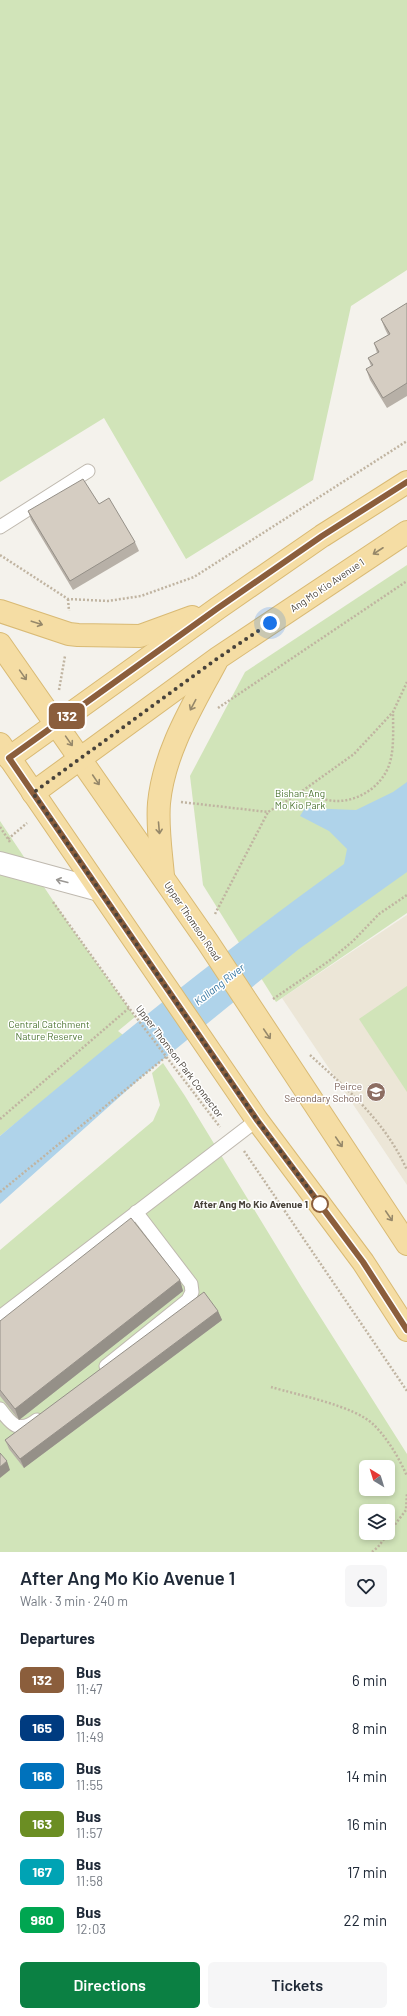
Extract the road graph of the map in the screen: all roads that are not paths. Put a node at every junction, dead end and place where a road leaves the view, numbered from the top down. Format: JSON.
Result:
{"nodes":[{"id":1,"x":88,"y":471,"type":"dead end"},
{"id":2,"x":407,"y":482,"type":"edge"},
{"id":3,"x":0,"y":527,"type":"edge"},
{"id":4,"x":407,"y":532,"type":"edge"},
{"id":5,"x":218,"y":608,"type":"junction"},
{"id":6,"x":0,"y":611,"type":"edge"},
{"id":7,"x":0,"y":644,"type":"edge"},
{"id":8,"x":218,"y":658,"type":"junction"},
{"id":9,"x":56,"y":724,"type":"junction"},
{"id":10,"x":5,"y":751,"type":"edge"},
{"id":11,"x":81,"y":759,"type":"junction"},
{"id":12,"x":33,"y":793,"type":"junction"},
{"id":13,"x":0,"y":863,"type":"edge"},
{"id":14,"x":163,"y":876,"type":"junction"},
{"id":15,"x":99,"y":890,"type":"junction"},
{"id":16,"x":257,"y":1120,"type":"junction"},
{"id":17,"x":136,"y":1212,"type":"junction"},
{"id":18,"x":407,"y":1244,"type":"edge"},
{"id":19,"x":0,"y":1317,"type":"edge"},
{"id":20,"x":407,"y":1330,"type":"edge"},
{"id":21,"x":96,"y":1373,"type":"edge"},
{"id":22,"x":0,"y":1408,"type":"edge"},
{"id":23,"x":47,"y":1412,"type":"edge"}],
"edges":[{"from":1,"to":3,"type":"lane"},
{"from":2,"to":5,"type":"main road"},
{"from":4,"to":8,"type":"main road","name":"Ang Mo Kio Avenue 1","one_way":true},
{"from":6,"to":5,"type":"main road","one_way":true},
{"from":5,"to":9,"type":"main road"},
{"from":7,"to":9,"type":"main road","name":"Upper Thomson Road","one_way":true},
{"from":8,"to":11,"type":"main road","name":"Ang Mo Kio Avenue 1"},
{"from":8,"to":14,"type":"main road","one_way":true},
{"from":9,"to":10,"type":"main road"},
{"from":9,"to":11,"type":"main road","name":"Upper Thomson Road","one_way":true},
{"from":10,"to":12,"type":"main road"},
{"from":11,"to":12,"type":"main road","name":"Ang Mo Kio Avenue 1"},
{"from":11,"to":14,"type":"main road","name":"Upper Thomson Road","one_way":true},
{"from":12,"to":15,"type":"main road"},
{"from":15,"to":13,"type":"street","one_way":true},
{"from":14,"to":18,"type":"main road","name":"Upper Thomson Road","one_way":true},
{"from":15,"to":16,"type":"main road"},
{"from":16,"to":17,"type":"lane"},
{"from":16,"to":20,"type":"main road"},
{"from":17,"to":19,"type":"lane"},
{"from":17,"to":21,"type":"lane"},
{"from":22,"to":23,"type":"lane"}]}
